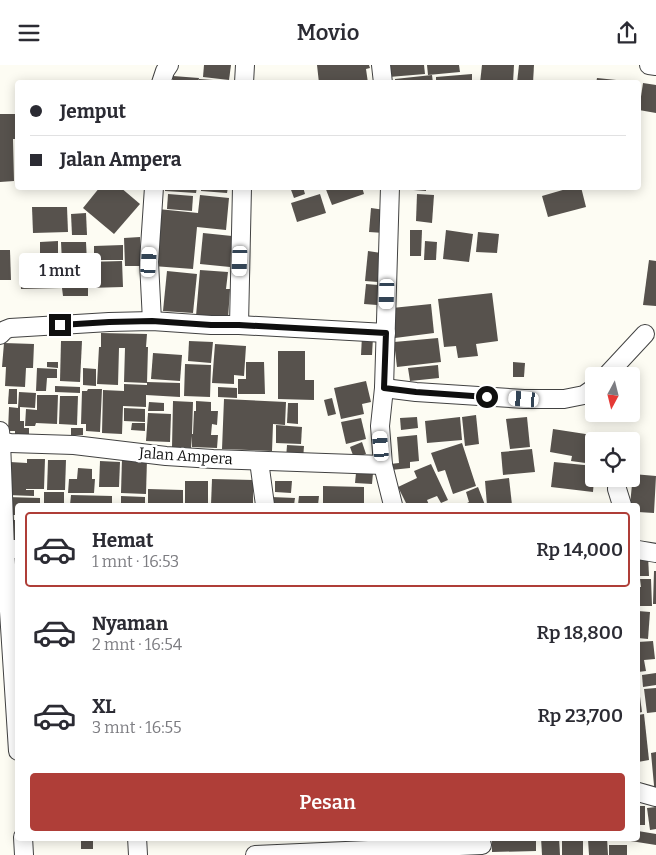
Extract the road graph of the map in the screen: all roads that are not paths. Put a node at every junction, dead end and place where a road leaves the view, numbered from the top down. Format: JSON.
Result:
{"nodes":[{"id":1,"x":169,"y":65,"type":"edge"},
{"id":2,"x":245,"y":65,"type":"edge"},
{"id":3,"x":381,"y":65,"type":"edge"},
{"id":4,"x":649,"y":65,"type":"edge"},
{"id":5,"x":656,"y":66,"type":"edge"},
{"id":6,"x":161,"y":80,"type":"edge"},
{"id":7,"x":244,"y":80,"type":"edge"},
{"id":8,"x":383,"y":80,"type":"edge"},
{"id":9,"x":154,"y":190,"type":"edge"},
{"id":10,"x":242,"y":190,"type":"edge"},
{"id":11,"x":390,"y":190,"type":"edge"},
{"id":12,"x":152,"y":321,"type":"junction"},
{"id":13,"x":239,"y":325,"type":"junction"},
{"id":14,"x":386,"y":333,"type":"junction"},
{"id":15,"x":645,"y":334,"type":"dead end"},
{"id":16,"x":0,"y":335,"type":"edge"},
{"id":17,"x":614,"y":367,"type":"edge"},
{"id":18,"x":384,"y":388,"type":"junction"},
{"id":19,"x":585,"y":394,"type":"edge"},
{"id":20,"x":0,"y":436,"type":"edge"},
{"id":21,"x":259,"y":461,"type":"junction"},
{"id":22,"x":383,"y":465,"type":"junction"},
{"id":23,"x":265,"y":503,"type":"edge"},
{"id":24,"x":392,"y":503,"type":"edge"},
{"id":25,"x":11,"y":549,"type":"edge"},
{"id":26,"x":640,"y":550,"type":"edge"},
{"id":27,"x":656,"y":553,"type":"edge"},
{"id":28,"x":15,"y":664,"type":"edge"},
{"id":29,"x":640,"y":793,"type":"edge"},
{"id":30,"x":656,"y":797,"type":"edge"},
{"id":31,"x":23,"y":841,"type":"edge"},
{"id":32,"x":137,"y":841,"type":"edge"},
{"id":33,"x":355,"y":844,"type":"edge"},
{"id":34,"x":482,"y":846,"type":"edge"},
{"id":35,"x":24,"y":855,"type":"edge"},
{"id":36,"x":138,"y":855,"type":"edge"},
{"id":37,"x":255,"y":855,"type":"edge"}],
"edges":[{"from":1,"to":6,"type":"street"},
{"from":2,"to":7,"type":"street"},
{"from":3,"to":8,"type":"street"},
{"from":4,"to":5,"type":"street"},
{"from":9,"to":12,"type":"street"},
{"from":10,"to":13,"type":"street"},
{"from":11,"to":14,"type":"street"},
{"from":12,"to":13,"type":"street"},
{"from":12,"to":16,"type":"street"},
{"from":13,"to":14,"type":"street"},
{"from":14,"to":18,"type":"street"},
{"from":15,"to":17,"type":"street"},
{"from":18,"to":19,"type":"street"},
{"from":18,"to":22,"type":"street"},
{"from":20,"to":21,"type":"street","name":"Jalan Ampera"},
{"from":20,"to":25,"type":"street"},
{"from":21,"to":22,"type":"street","name":"Jalan Ampera"},
{"from":21,"to":23,"type":"street"},
{"from":22,"to":24,"type":"street"},
{"from":25,"to":28,"type":"street"},
{"from":26,"to":27,"type":"street"},
{"from":29,"to":30,"type":"street"},
{"from":31,"to":35,"type":"street"},
{"from":32,"to":36,"type":"street"},
{"from":33,"to":34,"type":"street"},
{"from":33,"to":37,"type":"street"}]}
